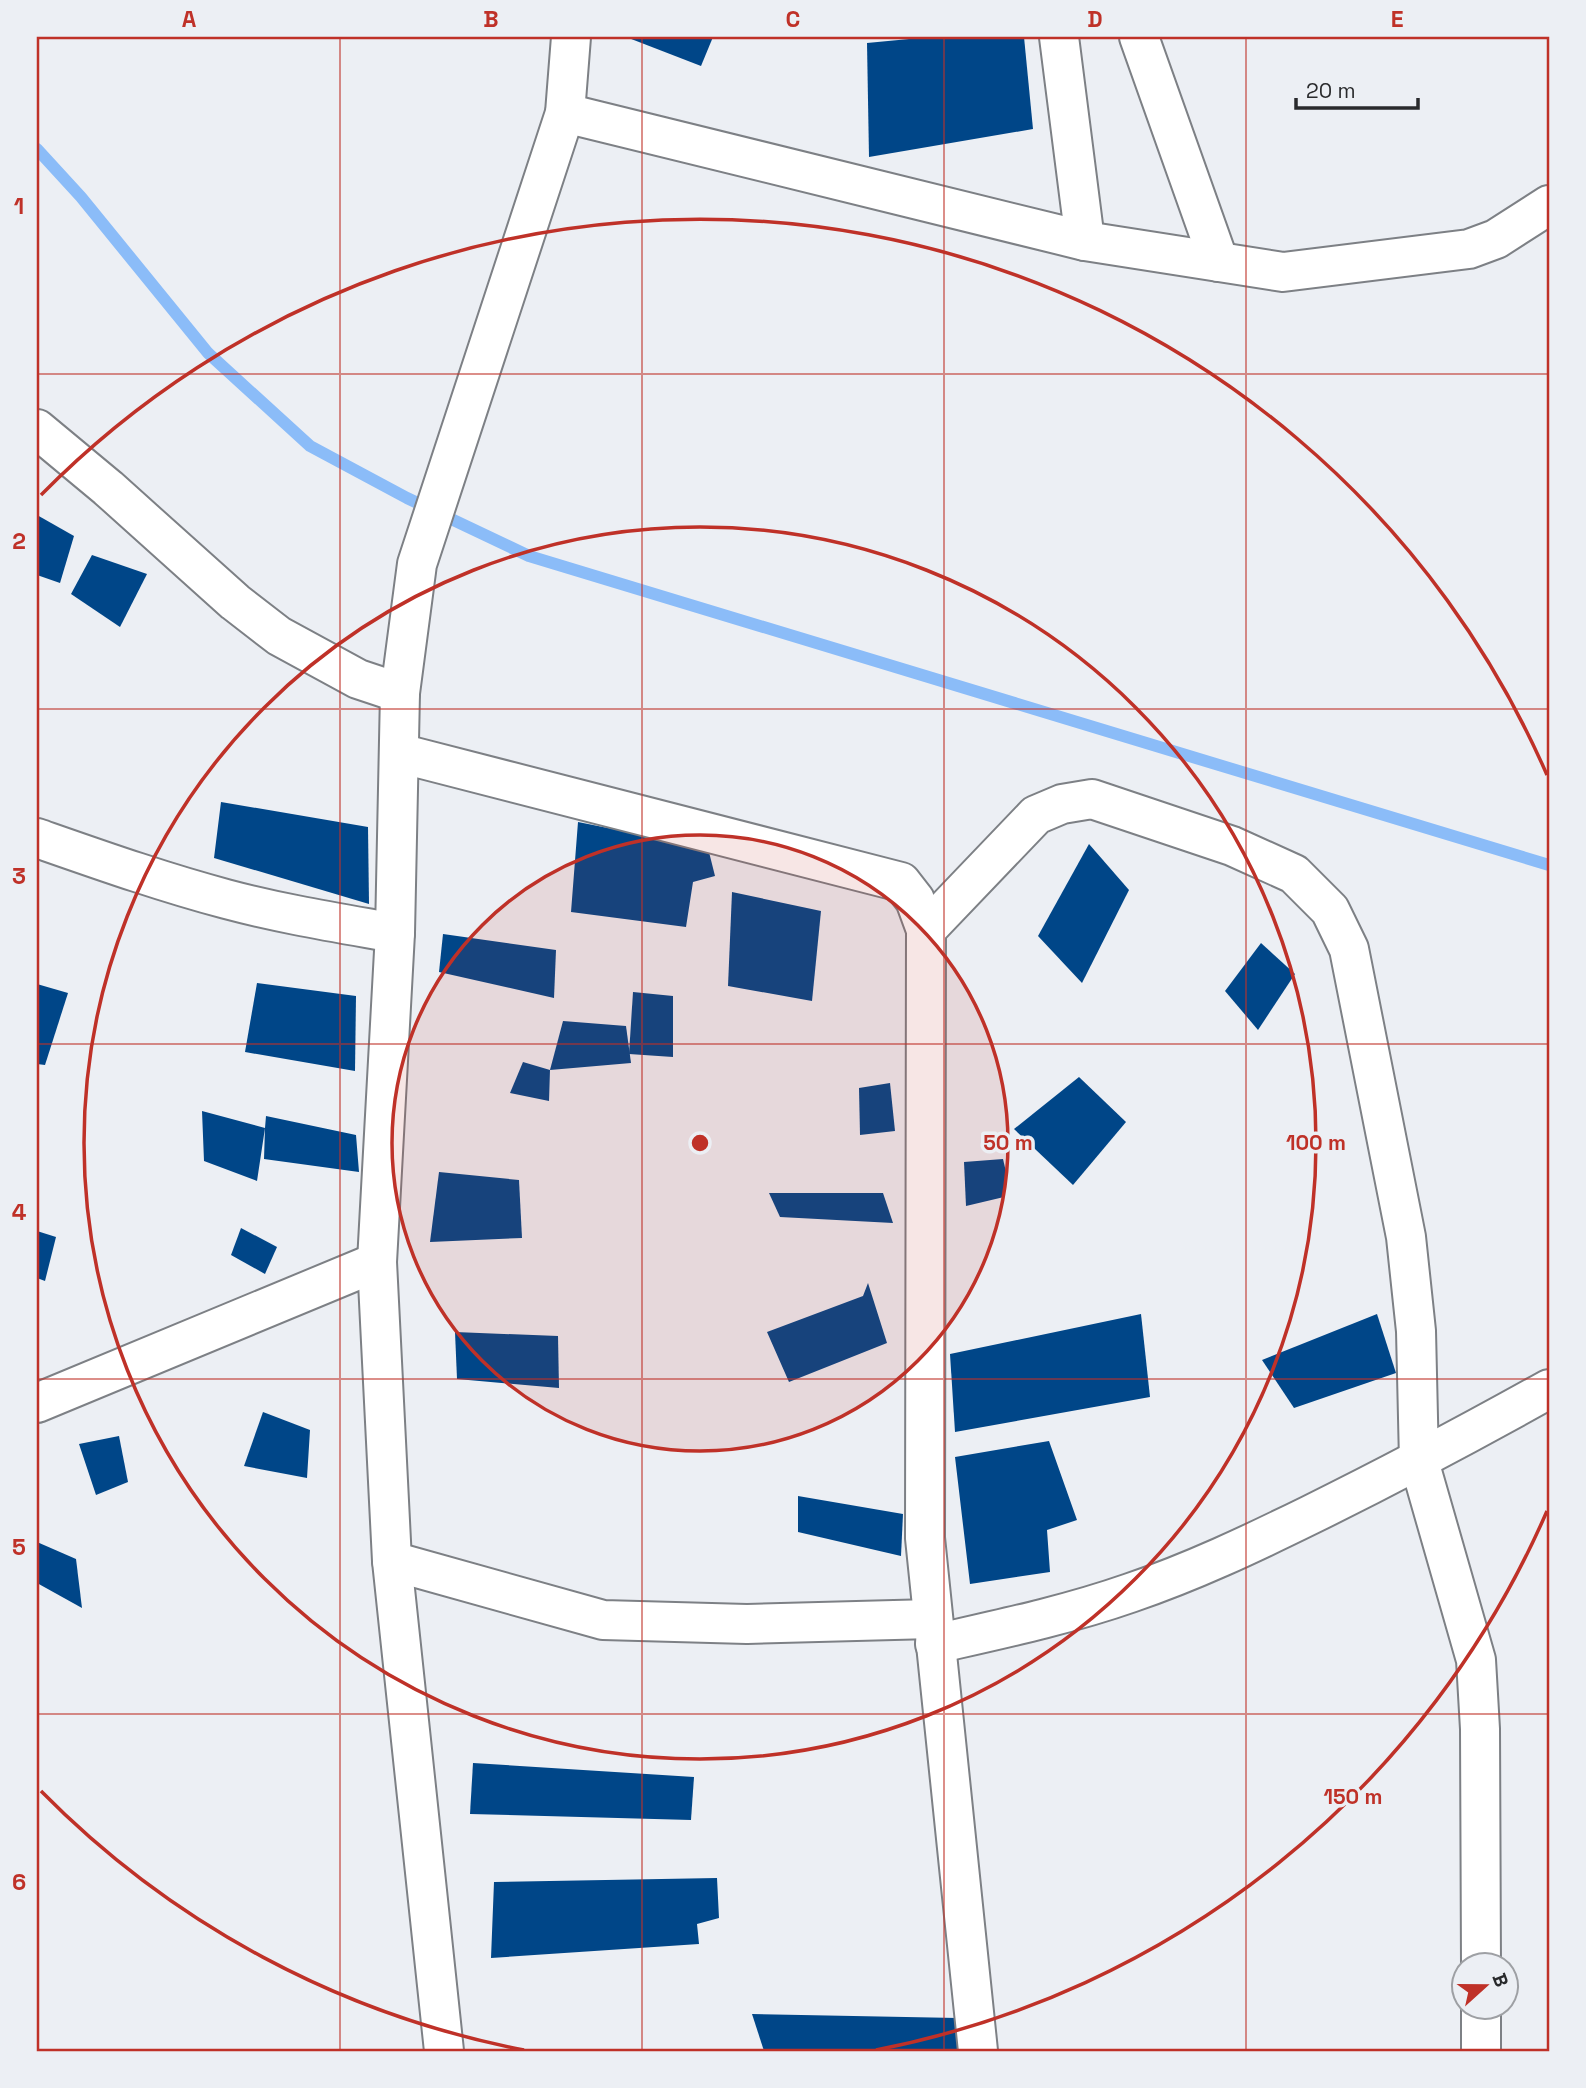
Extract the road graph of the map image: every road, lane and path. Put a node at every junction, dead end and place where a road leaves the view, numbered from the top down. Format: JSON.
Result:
{"nodes":[{"id":1,"x":571,"y":37,"type":"edge"},
{"id":2,"x":1059,"y":37,"type":"edge"},
{"id":3,"x":1139,"y":37,"type":"edge"},
{"id":4,"x":565,"y":113,"type":"junction"},
{"id":5,"x":1549,"y":205,"type":"edge"},
{"id":6,"x":1085,"y":240,"type":"junction"},
{"id":7,"x":1219,"y":262,"type":"junction"},
{"id":8,"x":37,"y":429,"type":"edge"},
{"id":9,"x":400,"y":693,"type":"junction"},
{"id":10,"x":399,"y":753,"type":"junction"},
{"id":11,"x":37,"y":838,"type":"edge"},
{"id":12,"x":926,"y":930,"type":"junction"},
{"id":13,"x":395,"y":933,"type":"junction"},
{"id":14,"x":377,"y":1262,"type":"junction"},
{"id":15,"x":1549,"y":1389,"type":"edge"},
{"id":16,"x":37,"y":1403,"type":"edge"},
{"id":17,"x":1419,"y":1461,"type":"junction"},
{"id":18,"x":392,"y":1561,"type":"junction"},
{"id":19,"x":934,"y":1631,"type":"junction"},
{"id":20,"x":1481,"y":1952,"type":"edge"},
{"id":21,"x":1481,"y":2022,"type":"edge"},
{"id":22,"x":444,"y":2051,"type":"edge"},
{"id":23,"x":978,"y":2051,"type":"edge"},
{"id":24,"x":1481,"y":2051,"type":"edge"}],
"edges":[{"from":1,"to":4,"type":"street"},
{"from":2,"to":6,"type":"street"},
{"from":3,"to":7,"type":"street"},
{"from":4,"to":6,"type":"street"},
{"from":4,"to":9,"type":"street"},
{"from":5,"to":7,"type":"street"},
{"from":6,"to":7,"type":"street"},
{"from":8,"to":9,"type":"street"},
{"from":9,"to":10,"type":"street"},
{"from":10,"to":12,"type":"street"},
{"from":10,"to":13,"type":"street"},
{"from":11,"to":13,"type":"street"},
{"from":12,"to":17,"type":"street"},
{"from":12,"to":19,"type":"street"},
{"from":13,"to":14,"type":"street"},
{"from":14,"to":16,"type":"street"},
{"from":14,"to":18,"type":"street"},
{"from":15,"to":17,"type":"street"},
{"from":17,"to":19,"type":"street"},
{"from":17,"to":20,"type":"street"},
{"from":18,"to":19,"type":"street"},
{"from":18,"to":22,"type":"street"},
{"from":19,"to":23,"type":"street"},
{"from":21,"to":24,"type":"street"}]}
